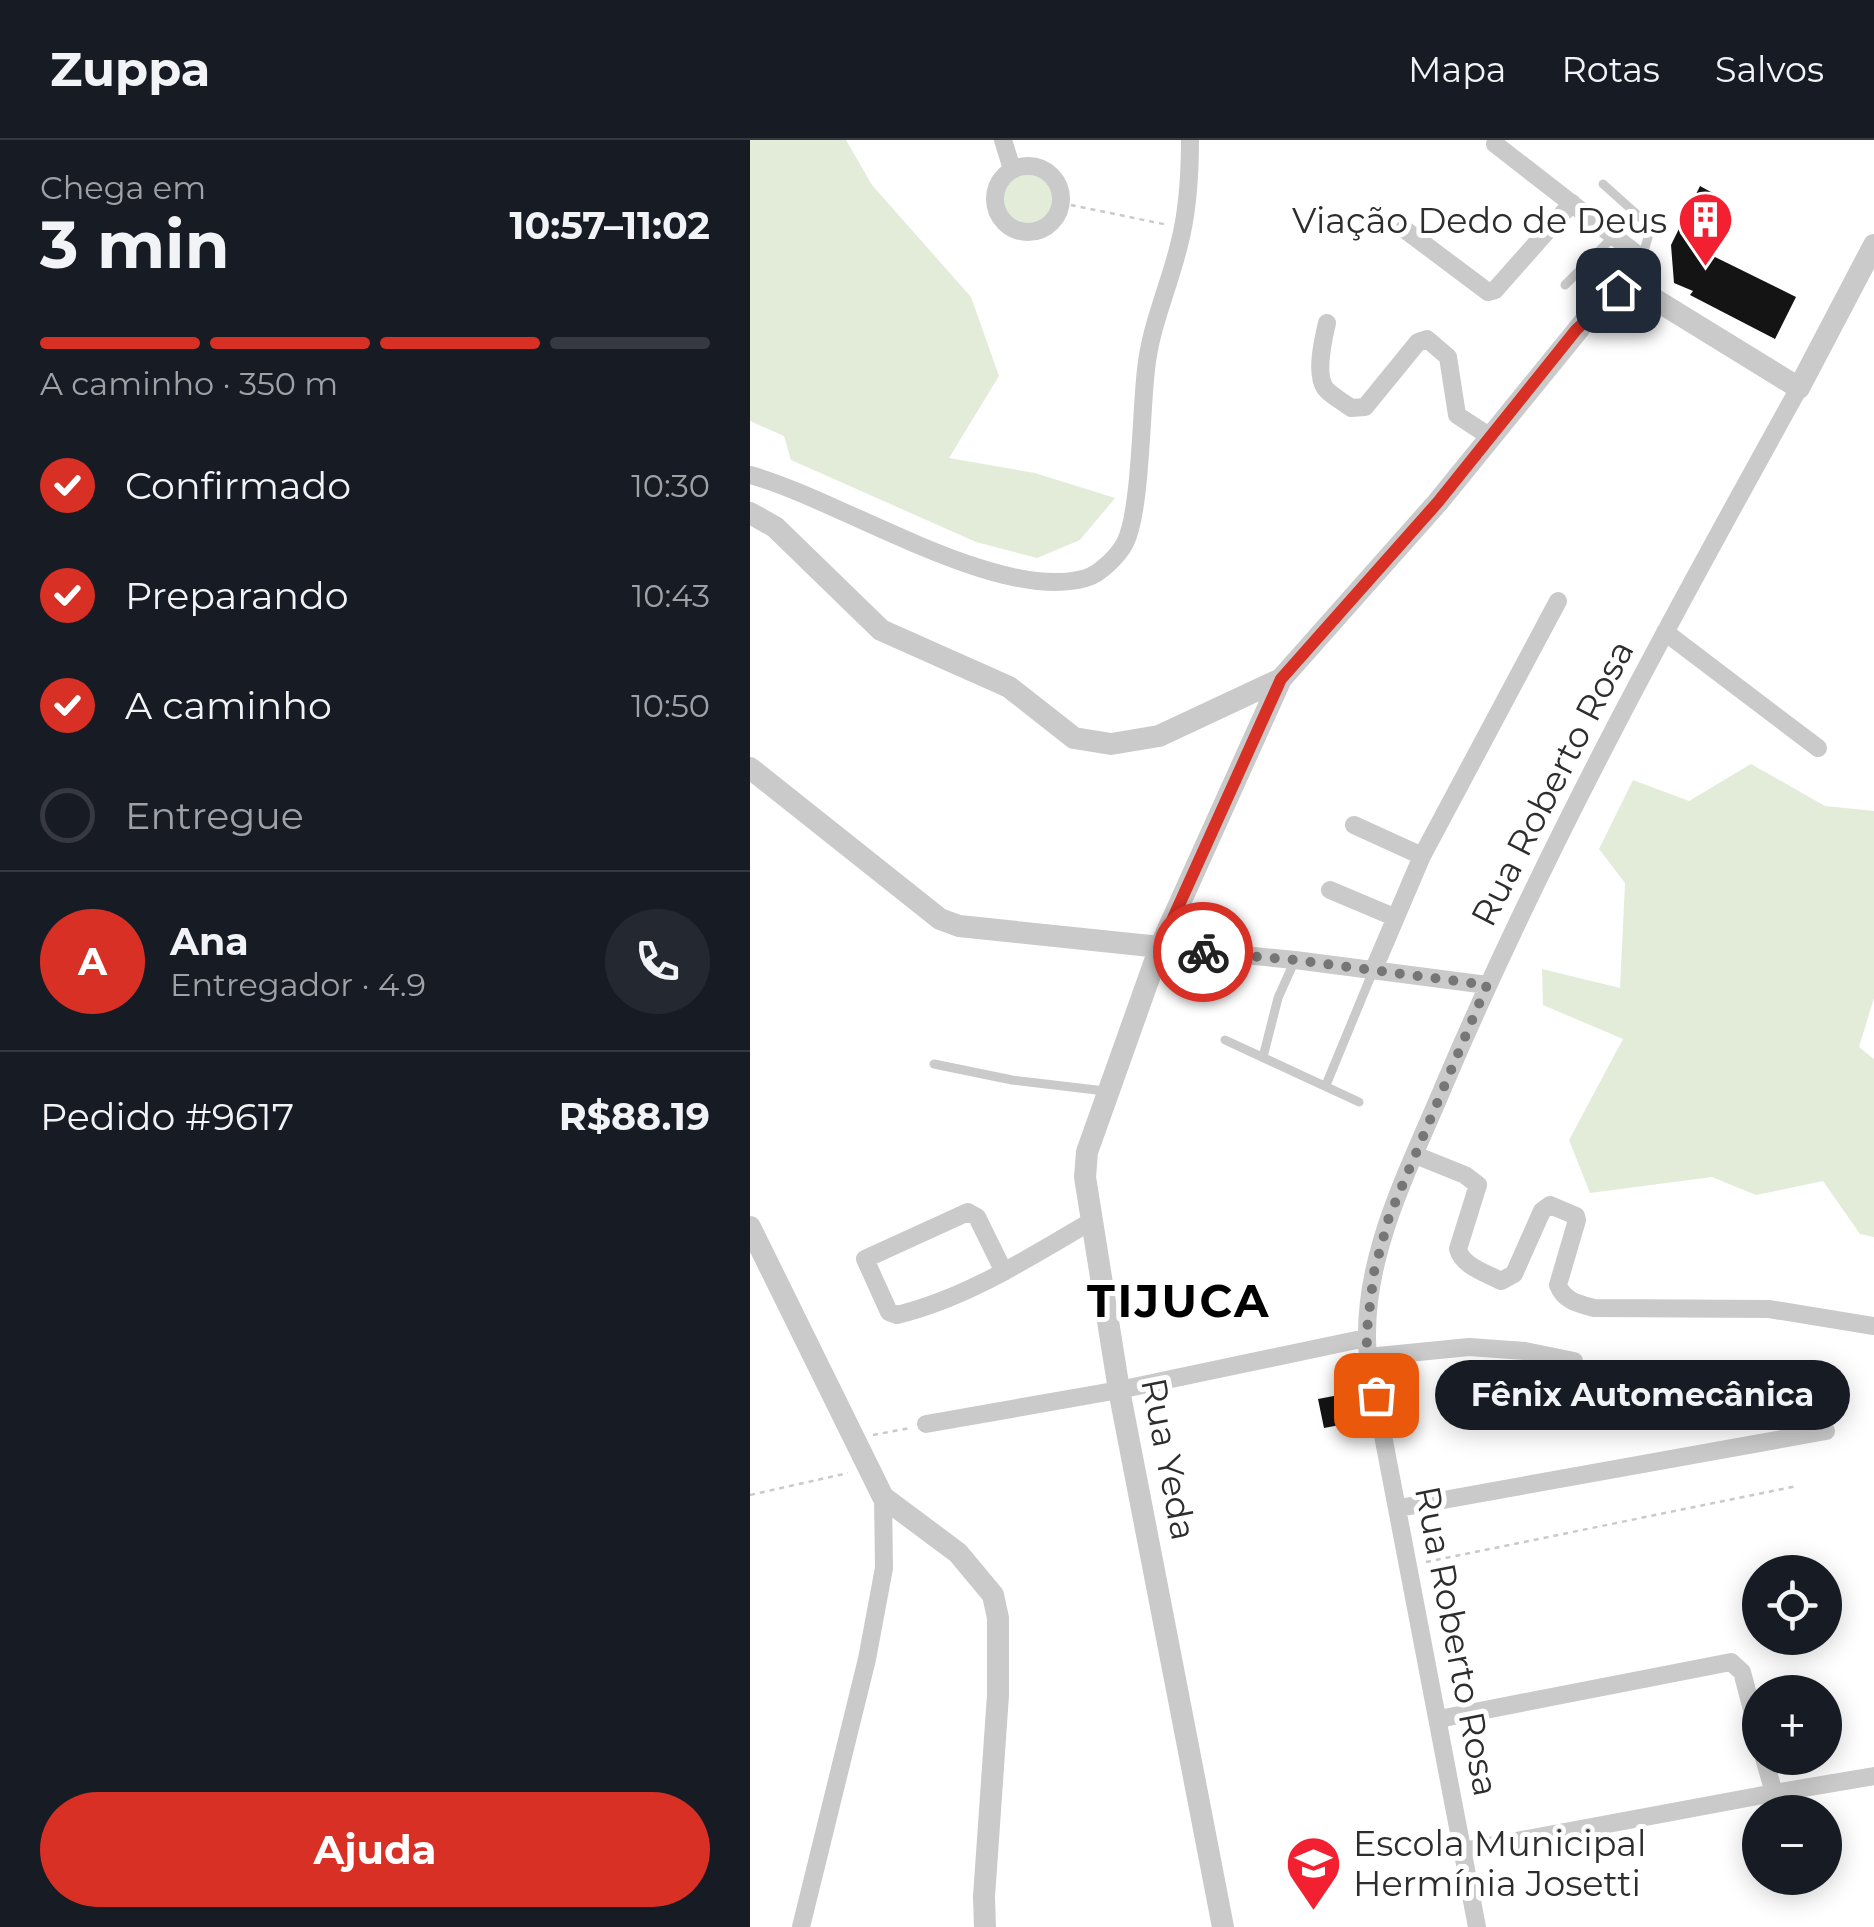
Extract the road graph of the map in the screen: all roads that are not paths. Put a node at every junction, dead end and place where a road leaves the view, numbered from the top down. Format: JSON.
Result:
{"nodes":[{"id":1,"x":1003,"y":140,"type":"edge"},
{"id":2,"x":1190,"y":140,"type":"edge"},
{"id":3,"x":1495,"y":144,"type":"dead end"},
{"id":4,"x":1012,"y":169,"type":"junction"},
{"id":5,"x":1603,"y":184,"type":"dead end"},
{"id":6,"x":1572,"y":203,"type":"junction"},
{"id":7,"x":1404,"y":229,"type":"dead end"},
{"id":8,"x":1615,"y":235,"type":"junction"},
{"id":9,"x":1874,"y":245,"type":"edge"},
{"id":10,"x":1642,"y":258,"type":"junction"},
{"id":11,"x":1565,"y":284,"type":"dead end"},
{"id":12,"x":1638,"y":289,"type":"junction"},
{"id":13,"x":1327,"y":324,"type":"dead end"},
{"id":14,"x":1800,"y":388,"type":"junction"},
{"id":15,"x":1489,"y":436,"type":"junction"},
{"id":16,"x":750,"y":475,"type":"edge"},
{"id":17,"x":750,"y":514,"type":"edge"},
{"id":18,"x":1558,"y":601,"type":"dead end"},
{"id":19,"x":1665,"y":632,"type":"junction"},
{"id":20,"x":1281,"y":679,"type":"junction"},
{"id":21,"x":1818,"y":748,"type":"dead end"},
{"id":22,"x":750,"y":768,"type":"edge"},
{"id":23,"x":1354,"y":825,"type":"dead end"},
{"id":24,"x":1422,"y":856,"type":"junction"},
{"id":25,"x":1330,"y":890,"type":"dead end"},
{"id":26,"x":1394,"y":917,"type":"junction"},
{"id":27,"x":1160,"y":947,"type":"junction"},
{"id":28,"x":1295,"y":960,"type":"junction"},
{"id":29,"x":1373,"y":971,"type":"junction"},
{"id":30,"x":1487,"y":985,"type":"junction"},
{"id":31,"x":1225,"y":1040,"type":"dead end"},
{"id":32,"x":1263,"y":1057,"type":"junction"},
{"id":33,"x":934,"y":1064,"type":"dead end"},
{"id":34,"x":1326,"y":1085,"type":"junction"},
{"id":35,"x":1108,"y":1091,"type":"junction"},
{"id":36,"x":1359,"y":1102,"type":"dead end"},
{"id":37,"x":1415,"y":1155,"type":"junction"},
{"id":38,"x":1090,"y":1222,"type":"junction"},
{"id":39,"x":750,"y":1227,"type":"edge"},
{"id":40,"x":1004,"y":1272,"type":"junction"},
{"id":41,"x":1874,"y":1326,"type":"edge"},
{"id":42,"x":1367,"y":1348,"type":"junction"},
{"id":43,"x":1574,"y":1362,"type":"dead end"},
{"id":44,"x":1120,"y":1390,"type":"junction"},
{"id":45,"x":926,"y":1424,"type":"road end"},
{"id":46,"x":1826,"y":1431,"type":"dead end"},
{"id":47,"x":883,"y":1498,"type":"junction"},
{"id":48,"x":1398,"y":1508,"type":"junction"},
{"id":49,"x":1743,"y":1675,"type":"edge"},
{"id":50,"x":1438,"y":1719,"type":"junction"},
{"id":51,"x":1769,"y":1775,"type":"edge"},
{"id":52,"x":1874,"y":1776,"type":"edge"},
{"id":53,"x":1774,"y":1793,"type":"junction"},
{"id":54,"x":1464,"y":1850,"type":"junction"},
{"id":55,"x":801,"y":1927,"type":"edge"},
{"id":56,"x":985,"y":1927,"type":"edge"},
{"id":57,"x":1223,"y":1927,"type":"edge"},
{"id":58,"x":1477,"y":1927,"type":"edge"}],
"edges":[{"from":1,"to":4,"type":"street"},
{"from":2,"to":16,"type":"street"},
{"from":3,"to":6,"type":"street"},
{"from":4,"to":4,"type":"street"},
{"from":5,"to":10,"type":"lane"},
{"from":6,"to":7,"type":"street"},
{"from":6,"to":8,"type":"street"},
{"from":8,"to":10,"type":"street"},
{"from":8,"to":11,"type":"lane"},
{"from":9,"to":14,"type":"street"},
{"from":10,"to":12,"type":"street"},
{"from":12,"to":14,"type":"street"},
{"from":12,"to":15,"type":"street"},
{"from":13,"to":15,"type":"street"},
{"from":14,"to":19,"type":"street","name":"Rua Roberto Rosa"},
{"from":15,"to":20,"type":"street"},
{"from":17,"to":20,"type":"street"},
{"from":18,"to":24,"type":"street"},
{"from":19,"to":21,"type":"street"},
{"from":19,"to":30,"type":"street","name":"Rua Roberto Rosa"},
{"from":20,"to":27,"type":"street","name":"Rua Yeda"},
{"from":22,"to":27,"type":"street"},
{"from":23,"to":24,"type":"street"},
{"from":24,"to":26,"type":"street"},
{"from":25,"to":26,"type":"street"},
{"from":26,"to":29,"type":"street"},
{"from":27,"to":28,"type":"street"},
{"from":27,"to":35,"type":"street","name":"Rua Yeda"},
{"from":28,"to":29,"type":"street"},
{"from":28,"to":32,"type":"lane"},
{"from":29,"to":30,"type":"street"},
{"from":29,"to":34,"type":"lane"},
{"from":30,"to":37,"type":"street","name":"Rua Roberto Rosa"},
{"from":31,"to":32,"type":"lane"},
{"from":32,"to":34,"type":"lane"},
{"from":33,"to":35,"type":"lane"},
{"from":34,"to":36,"type":"lane"},
{"from":35,"to":38,"type":"street","name":"Rua Yeda"},
{"from":37,"to":41,"type":"street"},
{"from":37,"to":42,"type":"street","name":"Rua Roberto Rosa"},
{"from":38,"to":40,"type":"street"},
{"from":38,"to":44,"type":"street","name":"Rua Yeda"},
{"from":39,"to":47,"type":"street"},
{"from":40,"to":40,"type":"street"},
{"from":42,"to":43,"type":"street"},
{"from":42,"to":44,"type":"street"},
{"from":42,"to":48,"type":"street","name":"Rua Roberto Rosa"},
{"from":44,"to":45,"type":"street"},
{"from":44,"to":57,"type":"street","name":"Rua Yeda"},
{"from":46,"to":48,"type":"street"},
{"from":47,"to":55,"type":"street"},
{"from":47,"to":56,"type":"street"},
{"from":48,"to":50,"type":"street","name":"Rua Roberto Rosa"},
{"from":49,"to":50,"type":"street"},
{"from":50,"to":54,"type":"street","name":"Rua Roberto Rosa"},
{"from":51,"to":53,"type":"street"},
{"from":52,"to":53,"type":"street"},
{"from":53,"to":54,"type":"street"},
{"from":54,"to":58,"type":"street","name":"Rua Roberto Rosa"}]}
